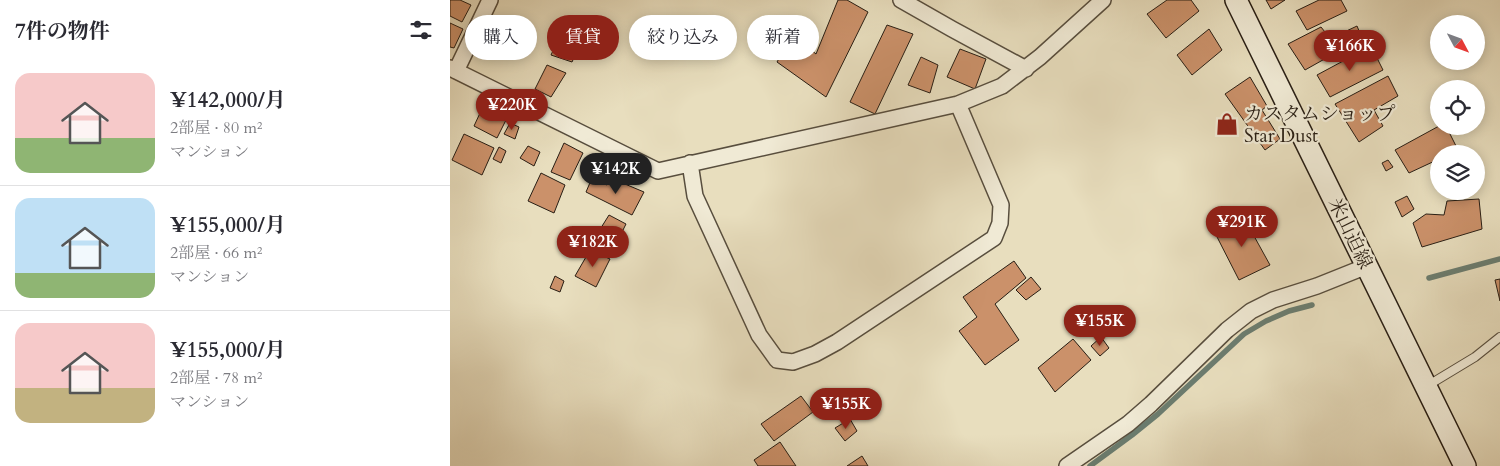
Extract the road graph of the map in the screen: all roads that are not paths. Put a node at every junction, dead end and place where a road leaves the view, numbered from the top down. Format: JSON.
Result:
{"nodes":[{"id":1,"x":490,"y":0,"type":"edge"},
{"id":2,"x":901,"y":0,"type":"edge"},
{"id":3,"x":1103,"y":0,"type":"edge"},
{"id":4,"x":1236,"y":0,"type":"edge"},
{"id":5,"x":453,"y":69,"type":"edge"},
{"id":6,"x":1026,"y":69,"type":"junction"},
{"id":7,"x":958,"y":104,"type":"junction"},
{"id":8,"x":690,"y":163,"type":"junction"},
{"id":9,"x":1370,"y":272,"type":"junction"},
{"id":10,"x":1500,"y":337,"type":"edge"},
{"id":11,"x":1426,"y":386,"type":"junction"},
{"id":12,"x":1067,"y":466,"type":"edge"},
{"id":13,"x":1466,"y":466,"type":"edge"}],
"edges":[{"from":1,"to":5,"type":"street"},
{"from":2,"to":6,"type":"street"},
{"from":3,"to":6,"type":"street"},
{"from":4,"to":9,"type":"main road","name":"米山迫線"},
{"from":5,"to":8,"type":"street"},
{"from":6,"to":7,"type":"street"},
{"from":7,"to":8,"type":"street"},
{"from":7,"to":8,"type":"street"},
{"from":9,"to":11,"type":"main road","name":"米山迫線"},
{"from":9,"to":12,"type":"street"},
{"from":10,"to":11,"type":"lane"},
{"from":11,"to":13,"type":"main road","name":"米山迫線"}]}
